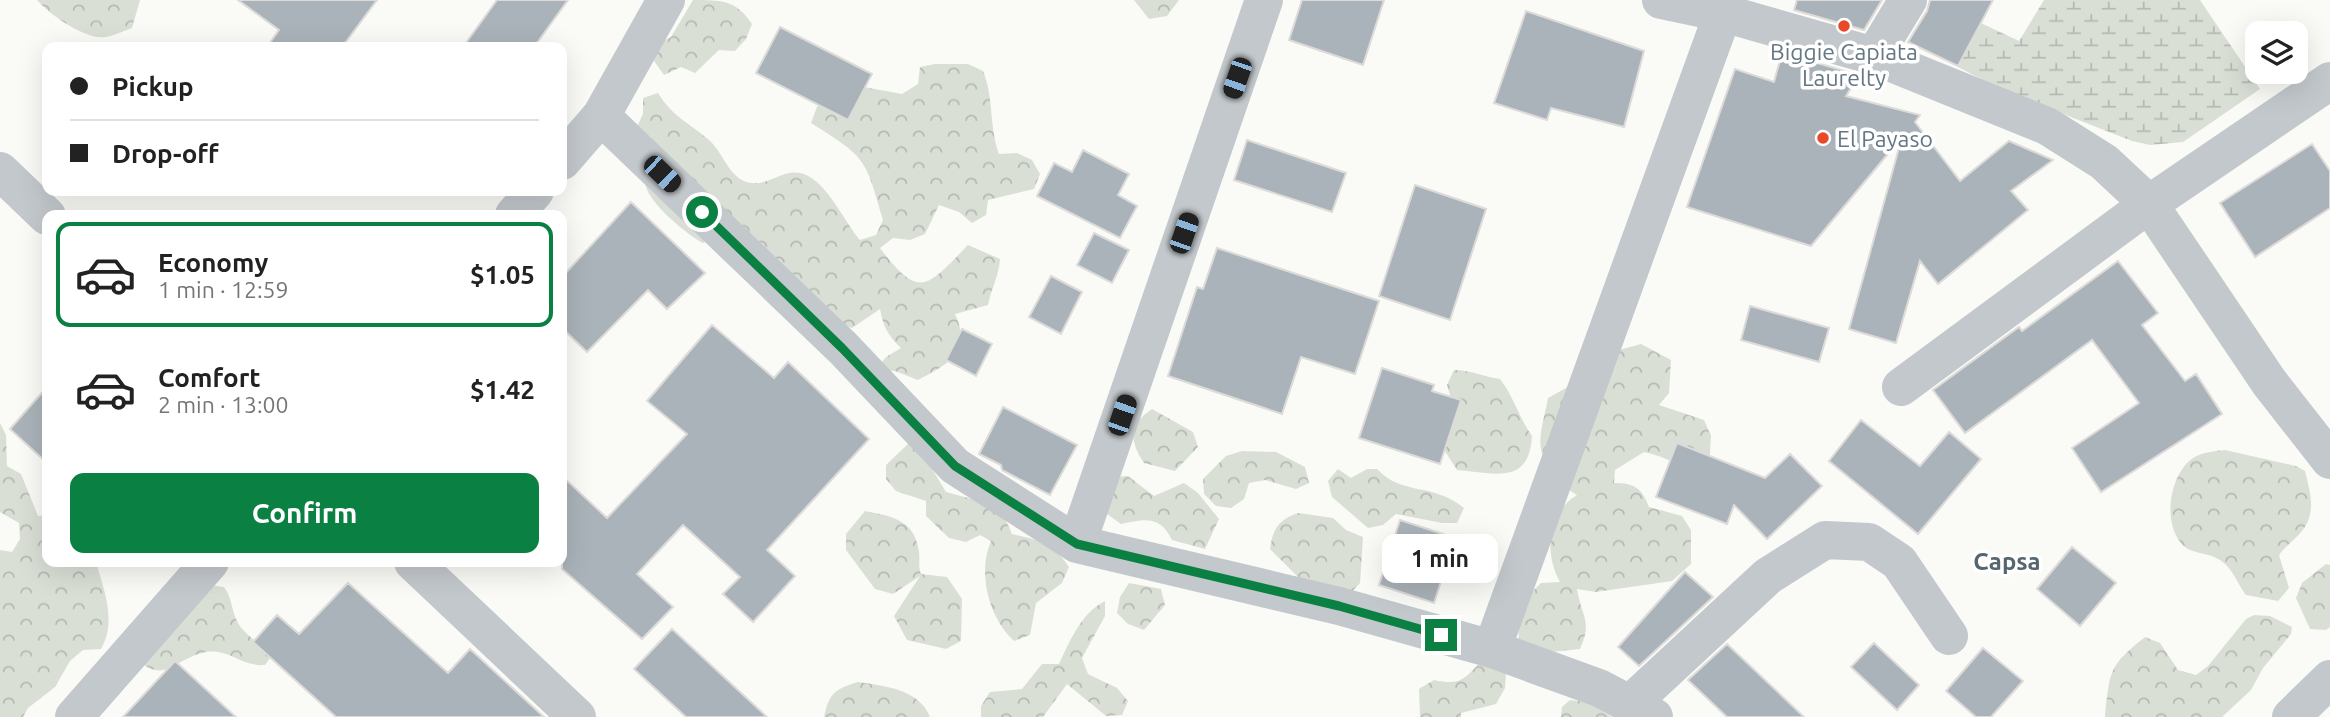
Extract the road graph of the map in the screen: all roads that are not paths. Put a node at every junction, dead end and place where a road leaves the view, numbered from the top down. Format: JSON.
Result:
{"nodes":[{"id":1,"x":666,"y":0,"type":"edge"},
{"id":2,"x":1264,"y":0,"type":"edge"},
{"id":3,"x":1661,"y":0,"type":"edge"},
{"id":4,"x":1908,"y":0,"type":"edge"},
{"id":5,"x":1723,"y":13,"type":"junction"},
{"id":6,"x":1874,"y":56,"type":"junction"},
{"id":7,"x":2330,"y":81,"type":"edge"},
{"id":8,"x":601,"y":116,"type":"junction"},
{"id":9,"x":567,"y":154,"type":"edge"},
{"id":10,"x":0,"y":171,"type":"edge"},
{"id":11,"x":531,"y":196,"type":"edge"},
{"id":12,"x":2149,"y":204,"type":"junction"},
{"id":13,"x":518,"y":210,"type":"edge"},
{"id":14,"x":42,"y":211,"type":"edge"},
{"id":15,"x":1901,"y":387,"type":"dead end"},
{"id":16,"x":2330,"y":460,"type":"edge"},
{"id":17,"x":1077,"y":544,"type":"junction"},
{"id":18,"x":206,"y":567,"type":"edge"},
{"id":19,"x":418,"y":567,"type":"edge"},
{"id":20,"x":1949,"y":636,"type":"dead end"},
{"id":21,"x":1492,"y":649,"type":"junction"},
{"id":22,"x":2330,"y":680,"type":"edge"},
{"id":23,"x":1642,"y":711,"type":"edge"},
{"id":24,"x":74,"y":717,"type":"edge"},
{"id":25,"x":577,"y":717,"type":"edge"},
{"id":26,"x":2291,"y":717,"type":"edge"}],
"edges":[{"from":1,"to":8,"type":"street"},
{"from":2,"to":17,"type":"street"},
{"from":3,"to":5,"type":"street"},
{"from":4,"to":6,"type":"street"},
{"from":5,"to":6,"type":"street"},
{"from":5,"to":21,"type":"street"},
{"from":6,"to":12,"type":"street"},
{"from":7,"to":12,"type":"street"},
{"from":8,"to":9,"type":"street"},
{"from":8,"to":17,"type":"street"},
{"from":10,"to":14,"type":"street"},
{"from":11,"to":13,"type":"street"},
{"from":12,"to":15,"type":"street"},
{"from":12,"to":16,"type":"street"},
{"from":17,"to":21,"type":"street"},
{"from":18,"to":24,"type":"street"},
{"from":19,"to":25,"type":"street"},
{"from":20,"to":23,"type":"street"},
{"from":21,"to":23,"type":"street"},
{"from":22,"to":26,"type":"street"}]}
